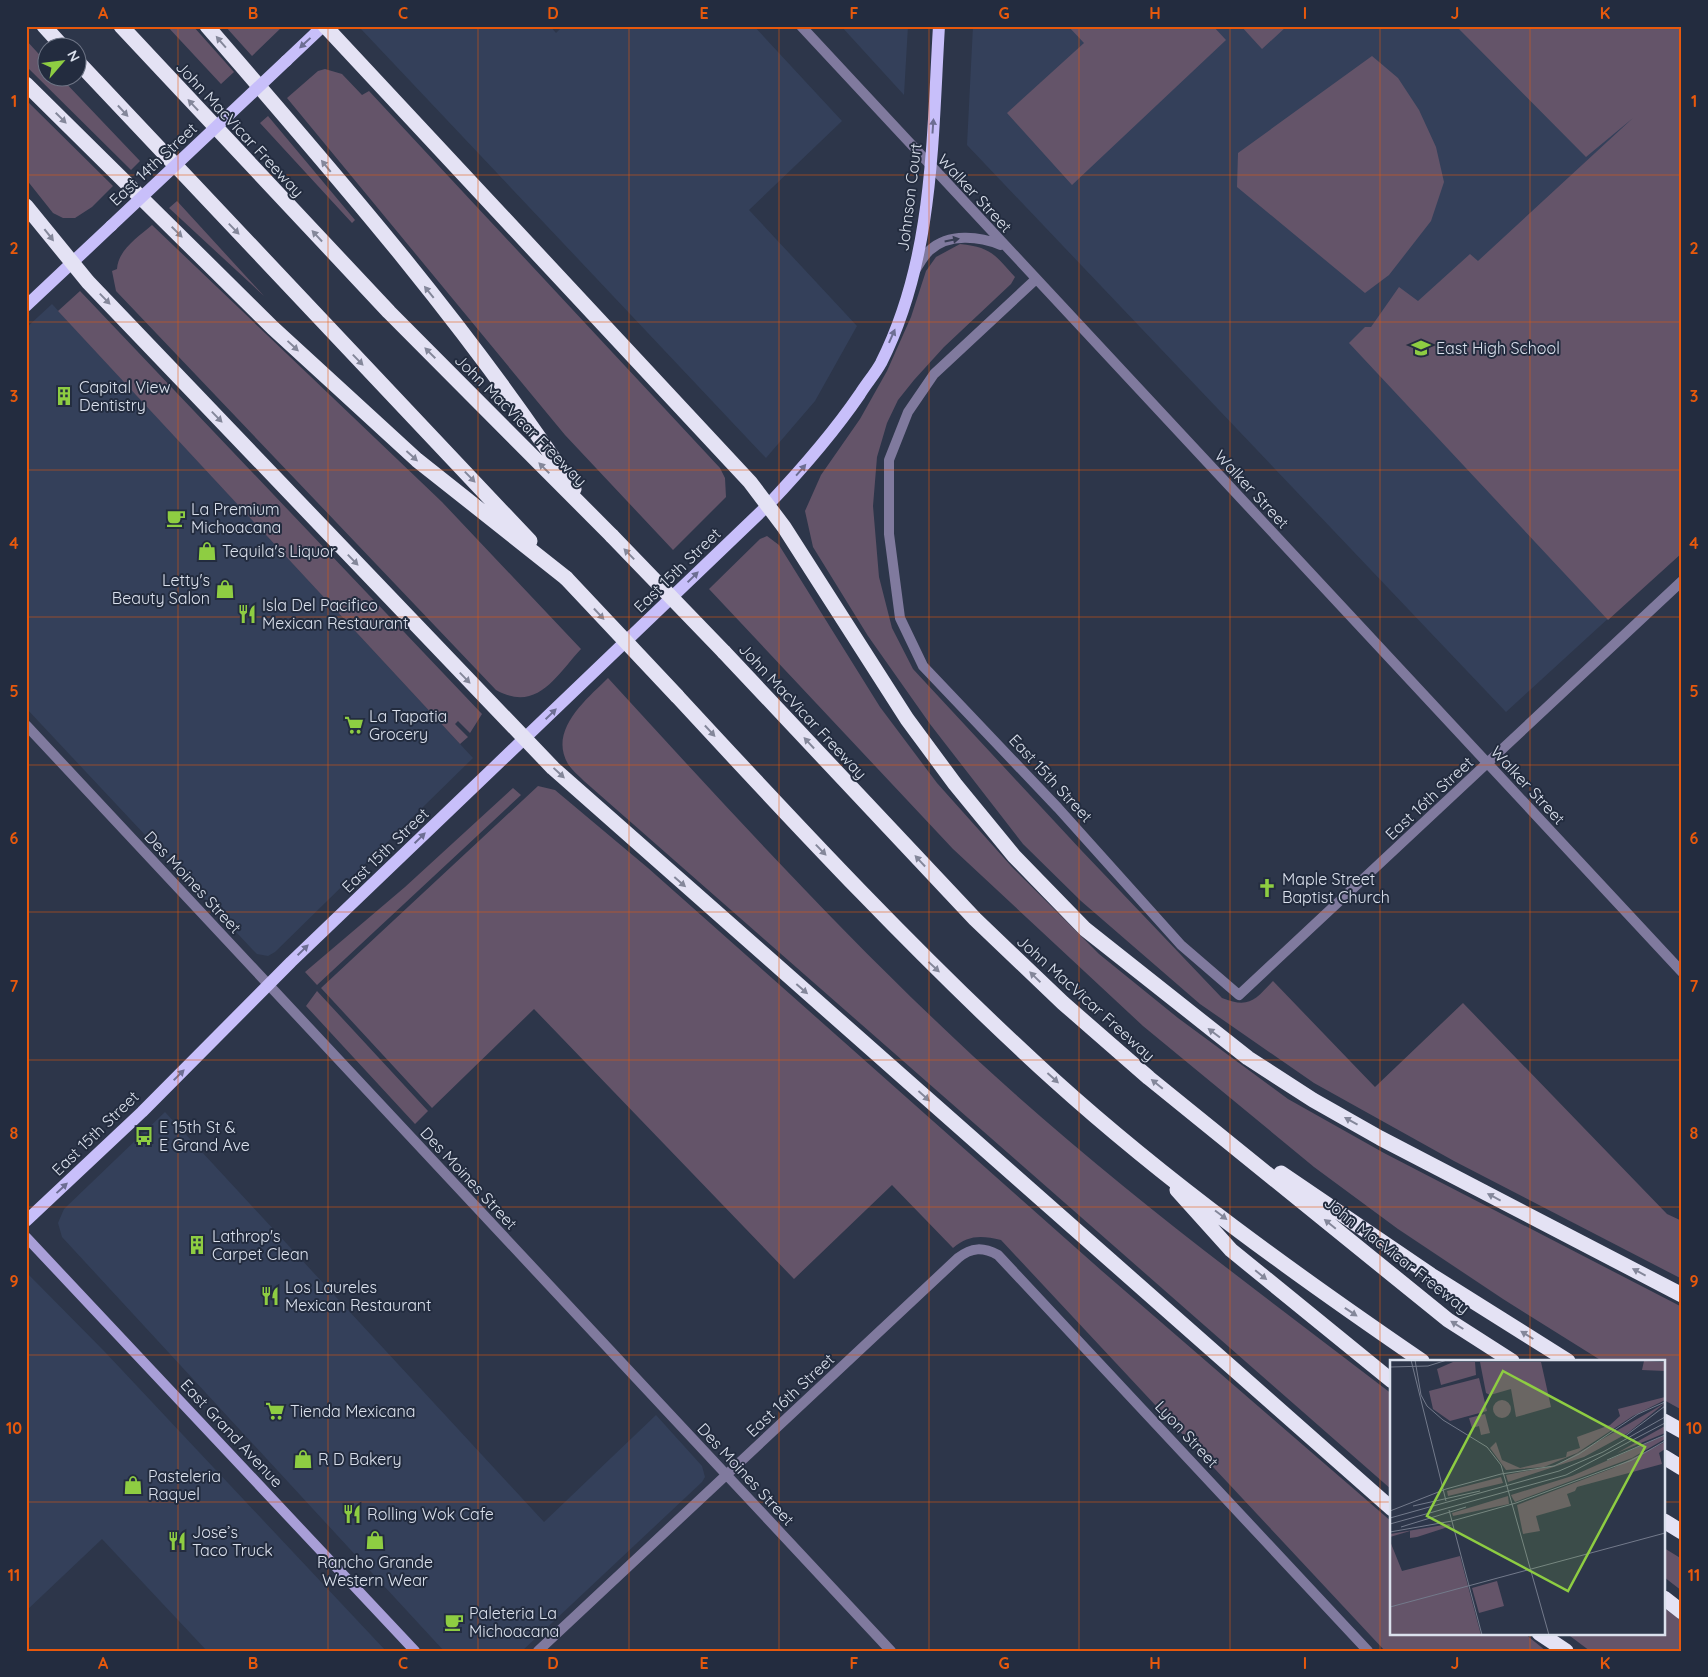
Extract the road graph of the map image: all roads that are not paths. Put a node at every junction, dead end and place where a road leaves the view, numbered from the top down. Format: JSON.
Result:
{"nodes":[{"id":1,"x":44,"y":26,"type":"edge"},
{"id":2,"x":121,"y":26,"type":"edge"},
{"id":3,"x":207,"y":26,"type":"edge"},
{"id":4,"x":324,"y":26,"type":"edge"},
{"id":5,"x":801,"y":26,"type":"edge"},
{"id":6,"x":939,"y":26,"type":"edge"},
{"id":7,"x":55,"y":38,"type":"edge"},
{"id":8,"x":88,"y":73,"type":"edge"},
{"id":9,"x":26,"y":84,"type":"edge"},
{"id":10,"x":931,"y":167,"type":"junction"},
{"id":11,"x":26,"y":206,"type":"edge"},
{"id":12,"x":1004,"y":246,"type":"junction"},
{"id":13,"x":72,"y":264,"type":"junction"},
{"id":14,"x":916,"y":269,"type":"junction"},
{"id":15,"x":1036,"y":280,"type":"junction"},
{"id":16,"x":26,"y":306,"type":"edge"},
{"id":17,"x":768,"y":505,"type":"junction"},
{"id":18,"x":591,"y":515,"type":"junction"},
{"id":19,"x":566,"y":578,"type":"junction"},
{"id":20,"x":1682,"y":581,"type":"edge"},
{"id":21,"x":26,"y":725,"type":"edge"},
{"id":22,"x":524,"y":739,"type":"junction"},
{"id":23,"x":1488,"y":764,"type":"junction"},
{"id":24,"x":1682,"y":972,"type":"edge"},
{"id":25,"x":268,"y":985,"type":"junction"},
{"id":26,"x":1239,"y":994,"type":"joint"},
{"id":27,"x":1195,"y":1115,"type":"junction"},
{"id":28,"x":1154,"y":1165,"type":"junction"},
{"id":29,"x":26,"y":1221,"type":"edge"},
{"id":30,"x":26,"y":1236,"type":"edge"},
{"id":31,"x":978,"y":1248,"type":"joint"},
{"id":32,"x":1682,"y":1294,"type":"edge"},
{"id":33,"x":1421,"y":1360,"type":"edge"},
{"id":34,"x":1510,"y":1360,"type":"edge"},
{"id":35,"x":1566,"y":1360,"type":"edge"},
{"id":36,"x":1390,"y":1379,"type":"edge"},
{"id":37,"x":1666,"y":1422,"type":"edge"},
{"id":38,"x":1682,"y":1431,"type":"edge"},
{"id":39,"x":1666,"y":1458,"type":"edge"},
{"id":40,"x":1682,"y":1468,"type":"edge"},
{"id":41,"x":726,"y":1475,"type":"junction"},
{"id":42,"x":1390,"y":1507,"type":"edge"},
{"id":43,"x":1666,"y":1522,"type":"edge"},
{"id":44,"x":1682,"y":1532,"type":"edge"},
{"id":45,"x":1666,"y":1600,"type":"edge"},
{"id":46,"x":1682,"y":1612,"type":"edge"},
{"id":47,"x":1540,"y":1634,"type":"edge"},
{"id":48,"x":415,"y":1651,"type":"edge"},
{"id":49,"x":538,"y":1651,"type":"edge"},
{"id":50,"x":891,"y":1651,"type":"edge"},
{"id":51,"x":1368,"y":1651,"type":"edge"},
{"id":52,"x":1566,"y":1651,"type":"edge"}],
"edges":[{"from":1,"to":7,"type":"highway"},
{"from":18,"to":2,"type":"highway","name":"John MacVicar Freeway","one_way":true},
{"from":18,"to":3,"type":"highway","one_way":true},
{"from":4,"to":13,"type":"main road","name":"East 14th Street","one_way":true,"bridge":true},
{"from":4,"to":17,"type":"highway"},
{"from":5,"to":10,"type":"street","name":"Walker Street"},
{"from":10,"to":6,"type":"main road","name":"Johnson Court","one_way":true},
{"from":8,"to":19,"type":"highway","one_way":true},
{"from":9,"to":19,"type":"highway","one_way":true},
{"from":10,"to":12,"type":"street","name":"Walker Street"},
{"from":10,"to":14,"type":"main road","name":"Johnson Court"},
{"from":11,"to":13,"type":"highway","one_way":true},
{"from":14,"to":12,"type":"street","one_way":true},
{"from":12,"to":15,"type":"street","name":"Walker Street"},
{"from":13,"to":16,"type":"main road","name":"East 14th Street"},
{"from":13,"to":22,"type":"highway","one_way":true},
{"from":17,"to":14,"type":"main road","name":"Johnson Court","one_way":true},
{"from":15,"to":23,"type":"street","name":"Walker Street"},
{"from":15,"to":26,"type":"street","name":"East 15th Street"},
{"from":22,"to":17,"type":"main road","name":"East 15th Street","one_way":true},
{"from":32,"to":17,"type":"highway","one_way":true},
{"from":27,"to":18,"type":"highway","name":"John MacVicar Freeway","one_way":true,"bridge":true},
{"from":19,"to":28,"type":"highway","one_way":true,"bridge":true},
{"from":20,"to":23,"type":"street","name":"East 16th Street"},
{"from":21,"to":25,"type":"street","name":"Des Moines Street"},
{"from":25,"to":22,"type":"main road","name":"East 15th Street","one_way":true},
{"from":22,"to":42,"type":"highway","one_way":true},
{"from":23,"to":24,"type":"street","name":"Walker Street"},
{"from":23,"to":26,"type":"street","name":"East 16th Street"},
{"from":29,"to":25,"type":"main road","name":"East 15th Street","one_way":true},
{"from":25,"to":41,"type":"street","name":"Des Moines Street"},
{"from":34,"to":27,"type":"highway","name":"John MacVicar Freeway","one_way":true},
{"from":35,"to":27,"type":"highway","one_way":true},
{"from":28,"to":33,"type":"highway","one_way":true},
{"from":28,"to":36,"type":"highway","one_way":true},
{"from":30,"to":48,"type":"main road","name":"East Grand Avenue"},
{"from":31,"to":41,"type":"street","name":"East 16th Street"},
{"from":31,"to":51,"type":"street","name":"Lyon Street"},
{"from":37,"to":38,"type":"highway"},
{"from":39,"to":40,"type":"highway"},
{"from":41,"to":49,"type":"street","name":"East 16th Street"},
{"from":41,"to":50,"type":"street","name":"Des Moines Street"},
{"from":43,"to":44,"type":"highway"},
{"from":45,"to":46,"type":"highway"},
{"from":47,"to":52,"type":"highway"}]}
